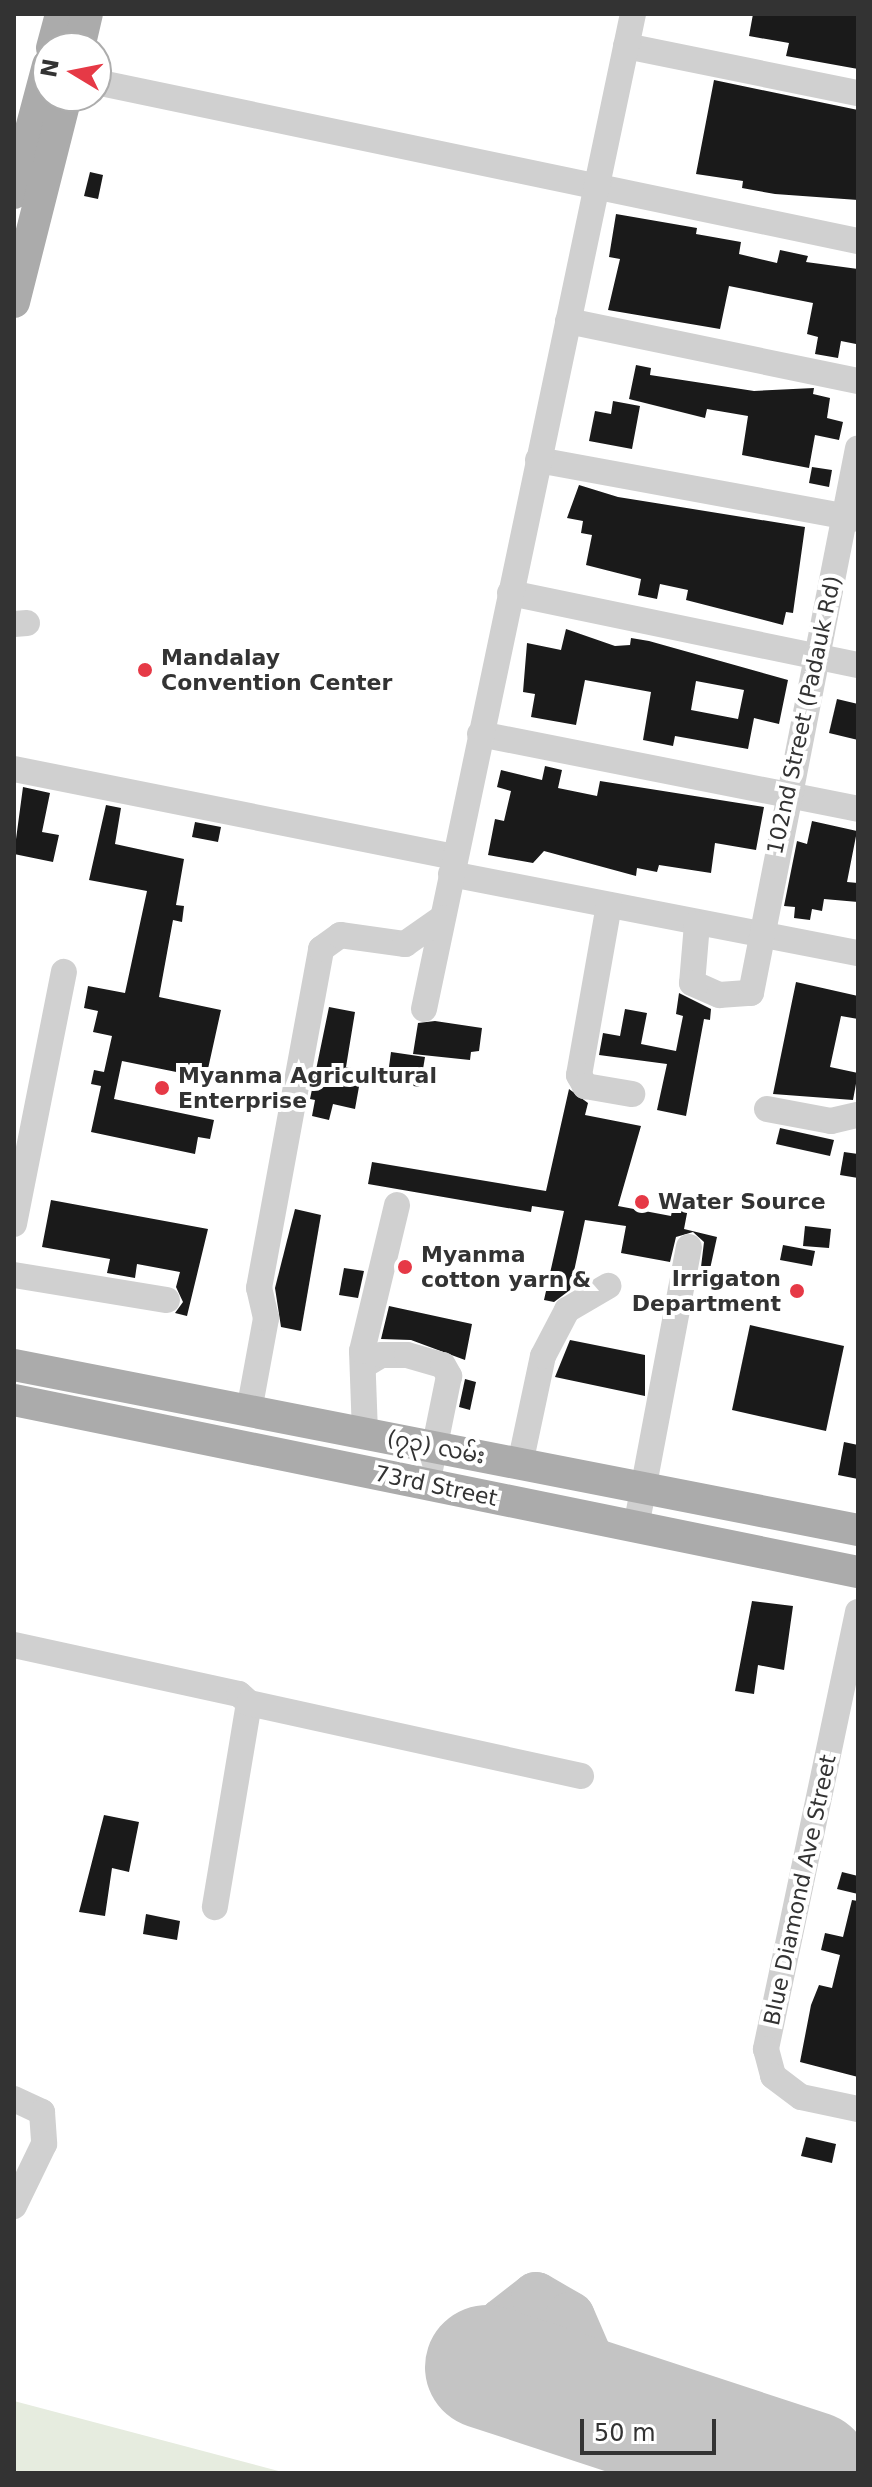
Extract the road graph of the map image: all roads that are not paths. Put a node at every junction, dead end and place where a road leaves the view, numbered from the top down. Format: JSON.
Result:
{"nodes":[{"id":1,"x":633,"y":14,"type":"edge"},
{"id":2,"x":626,"y":46,"type":"junction"},
{"id":3,"x":112,"y":85,"type":"edge"},
{"id":4,"x":858,"y":93,"type":"edge"},
{"id":5,"x":36,"y":112,"type":"edge"},
{"id":6,"x":62,"y":112,"type":"edge"},
{"id":7,"x":596,"y":188,"type":"junction"},
{"id":8,"x":14,"y":193,"type":"edge"},
{"id":9,"x":858,"y":241,"type":"edge"},
{"id":10,"x":14,"y":302,"type":"edge"},
{"id":11,"x":568,"y":321,"type":"junction"},
{"id":12,"x":858,"y":381,"type":"edge"},
{"id":13,"x":858,"y":448,"type":"edge"},
{"id":14,"x":538,"y":460,"type":"junction"},
{"id":15,"x":851,"y":518,"type":"edge"},
{"id":16,"x":510,"y":593,"type":"junction"},
{"id":17,"x":815,"y":657,"type":"junction"},
{"id":18,"x":858,"y":665,"type":"edge"},
{"id":19,"x":480,"y":734,"type":"junction"},
{"id":20,"x":14,"y":769,"type":"edge"},
{"id":21,"x":788,"y":795,"type":"junction"},
{"id":22,"x":858,"y":809,"type":"edge"},
{"id":23,"x":452,"y":866,"type":"junction"},
{"id":24,"x":609,"y":905,"type":"junction"},
{"id":25,"x":442,"y":918,"type":"junction"},
{"id":26,"x":697,"y":924,"type":"junction"},
{"id":27,"x":759,"y":934,"type":"junction"},
{"id":28,"x":858,"y":953,"type":"edge"},
{"id":29,"x":64,"y":972,"type":"dead end"},
{"id":30,"x":424,"y":1009,"type":"dead end"},
{"id":31,"x":632,"y":1094,"type":"dead end"},
{"id":32,"x":767,"y":1109,"type":"dead end"},
{"id":33,"x":858,"y":1115,"type":"edge"},
{"id":34,"x":397,"y":1205,"type":"dead end"},
{"id":35,"x":14,"y":1224,"type":"edge"},
{"id":36,"x":689,"y":1247,"type":"dead end"},
{"id":37,"x":14,"y":1275,"type":"edge"},
{"id":38,"x":608,"y":1286,"type":"dead end"},
{"id":39,"x":167,"y":1300,"type":"dead end"},
{"id":40,"x":366,"y":1364,"type":"junction"},
{"id":41,"x":14,"y":1365,"type":"edge"},
{"id":42,"x":14,"y":1400,"type":"edge"},
{"id":43,"x":249,"y":1411,"type":"junction"},
{"id":44,"x":365,"y":1433,"type":"junction"},
{"id":45,"x":435,"y":1447,"type":"junction"},
{"id":46,"x":520,"y":1464,"type":"junction"},
{"id":47,"x":427,"y":1484,"type":"junction"},
{"id":48,"x":643,"y":1488,"type":"junction"},
{"id":49,"x":636,"y":1527,"type":"junction"},
{"id":50,"x":858,"y":1530,"type":"edge"},
{"id":51,"x":858,"y":1572,"type":"edge"},
{"id":52,"x":858,"y":1612,"type":"edge"},
{"id":53,"x":14,"y":1645,"type":"edge"},
{"id":54,"x":249,"y":1703,"type":"junction"},
{"id":55,"x":581,"y":1776,"type":"dead end"},
{"id":56,"x":215,"y":1907,"type":"dead end"},
{"id":57,"x":14,"y":2099,"type":"edge"},
{"id":58,"x":858,"y":2109,"type":"edge"},
{"id":59,"x":14,"y":2206,"type":"edge"}],
"edges":[{"from":1,"to":2,"type":"street"},
{"from":2,"to":4,"type":"street"},
{"from":2,"to":7,"type":"street"},
{"from":3,"to":7,"type":"street"},
{"from":5,"to":8,"type":"main road"},
{"from":6,"to":10,"type":"main road"},
{"from":7,"to":9,"type":"street"},
{"from":7,"to":11,"type":"street"},
{"from":11,"to":12,"type":"street"},
{"from":11,"to":14,"type":"street"},
{"from":13,"to":15,"type":"street","name":"102nd Street (Padauk Rd)"},
{"from":14,"to":15,"type":"street"},
{"from":14,"to":16,"type":"street"},
{"from":15,"to":17,"type":"street","name":"102nd Street (Padauk Rd)"},
{"from":16,"to":17,"type":"street"},
{"from":16,"to":19,"type":"street"},
{"from":17,"to":18,"type":"street"},
{"from":17,"to":21,"type":"street","name":"102nd Street (Padauk Rd)"},
{"from":19,"to":21,"type":"street"},
{"from":19,"to":23,"type":"street"},
{"from":20,"to":23,"type":"street"},
{"from":21,"to":22,"type":"street"},
{"from":21,"to":27,"type":"street","name":"102nd Street (Padauk Rd)"},
{"from":23,"to":24,"type":"street"},
{"from":23,"to":25,"type":"street"},
{"from":24,"to":26,"type":"street"},
{"from":24,"to":31,"type":"street"},
{"from":25,"to":30,"type":"street"},
{"from":25,"to":43,"type":"street"},
{"from":26,"to":27,"type":"street"},
{"from":26,"to":27,"type":"street","name":"102nd Street (Padauk Rd)"},
{"from":27,"to":28,"type":"street"},
{"from":29,"to":35,"type":"street"},
{"from":32,"to":33,"type":"street"},
{"from":34,"to":40,"type":"street"},
{"from":36,"to":48,"type":"street"},
{"from":37,"to":39,"type":"street"},
{"from":38,"to":46,"type":"street"},
{"from":40,"to":44,"type":"street"},
{"from":40,"to":45,"type":"street"},
{"from":41,"to":43,"type":"main road","name":"(၇၃) လမ်း"},
{"from":42,"to":47,"type":"main road","name":"73rd Street"},
{"from":43,"to":44,"type":"main road","name":"(၇၃) လမ်း"},
{"from":44,"to":45,"type":"main road","name":"(၇၃) လမ်း"},
{"from":45,"to":46,"type":"main road","name":"(၇၃) လမ်း"},
{"from":45,"to":47,"type":"street"},
{"from":46,"to":48,"type":"main road","name":"(၇၃) လမ်း"},
{"from":47,"to":49,"type":"main road","name":"73rd Street"},
{"from":48,"to":49,"type":"street"},
{"from":48,"to":50,"type":"main road","name":"(၇၃) လမ်း"},
{"from":49,"to":51,"type":"main road","name":"73rd Street"},
{"from":52,"to":58,"type":"street","name":"Blue Diamond Ave Street"},
{"from":53,"to":54,"type":"street"},
{"from":54,"to":55,"type":"street"},
{"from":54,"to":56,"type":"street"},
{"from":57,"to":59,"type":"street"}]}
